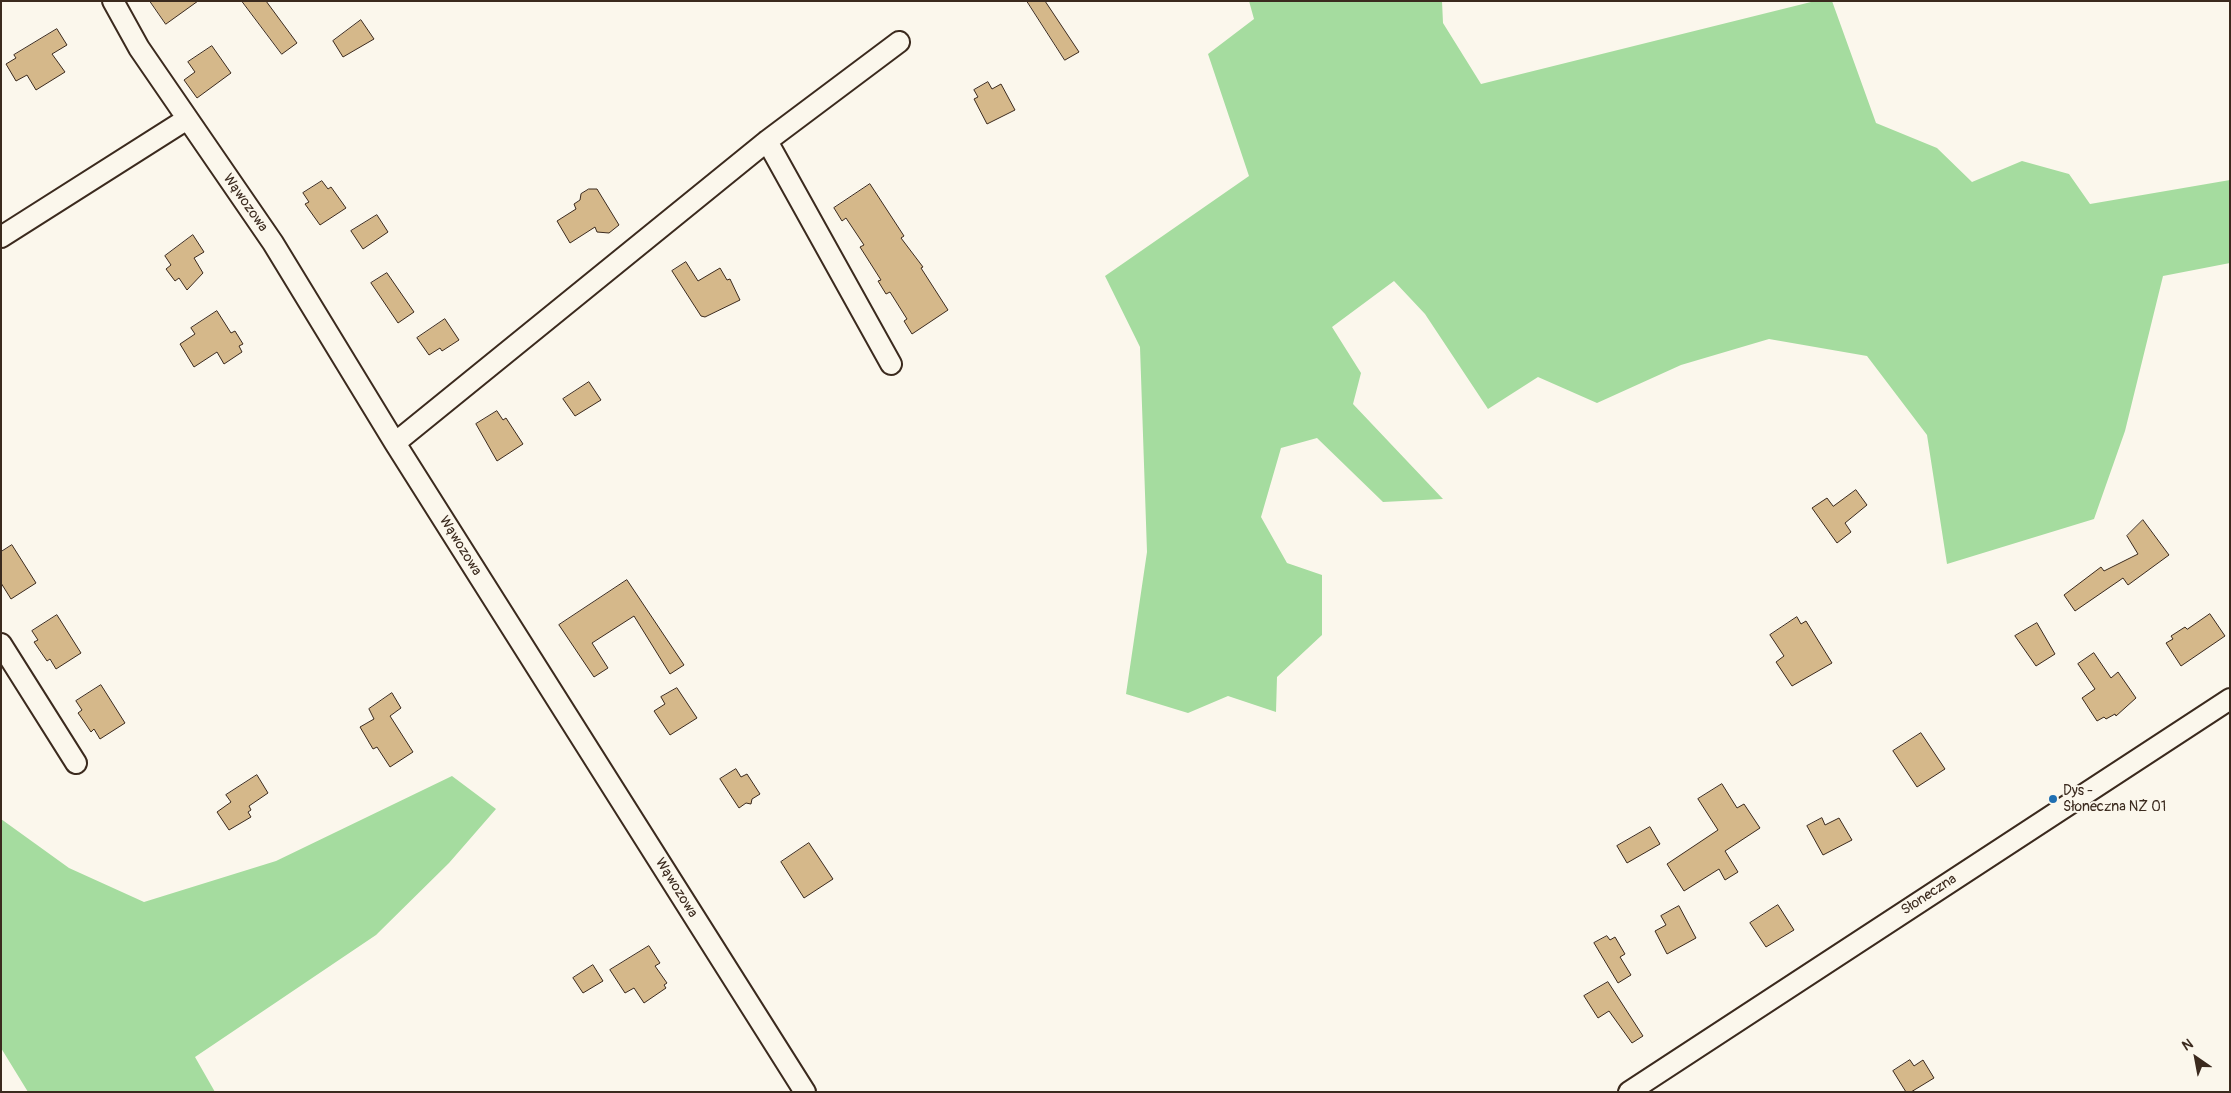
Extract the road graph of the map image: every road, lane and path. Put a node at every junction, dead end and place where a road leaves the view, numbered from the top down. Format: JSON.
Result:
{"nodes":[{"id":1,"x":113,"y":1,"type":"edge"},
{"id":2,"x":898,"y":42,"type":"dead end"},
{"id":3,"x":187,"y":119,"type":"junction"},
{"id":4,"x":767,"y":141,"type":"junction"},
{"id":5,"x":1,"y":237,"type":"edge"},
{"id":6,"x":891,"y":364,"type":"dead end"},
{"id":7,"x":394,"y":443,"type":"junction"},
{"id":8,"x":1,"y":644,"type":"edge"},
{"id":9,"x":2230,"y":699,"type":"edge"},
{"id":10,"x":76,"y":763,"type":"dead end"},
{"id":11,"x":805,"y":1092,"type":"edge"},
{"id":12,"x":1629,"y":1092,"type":"edge"}],
"edges":[{"from":1,"to":3,"type":"street","name":"Wąwozowa"},
{"from":2,"to":4,"type":"street"},
{"from":3,"to":5,"type":"street"},
{"from":3,"to":7,"type":"street","name":"Wąwozowa"},
{"from":4,"to":6,"type":"street"},
{"from":4,"to":7,"type":"street"},
{"from":7,"to":11,"type":"street","name":"Wąwozowa"},
{"from":8,"to":10,"type":"street"},
{"from":9,"to":12,"type":"street","name":"Słoneczna"}]}
